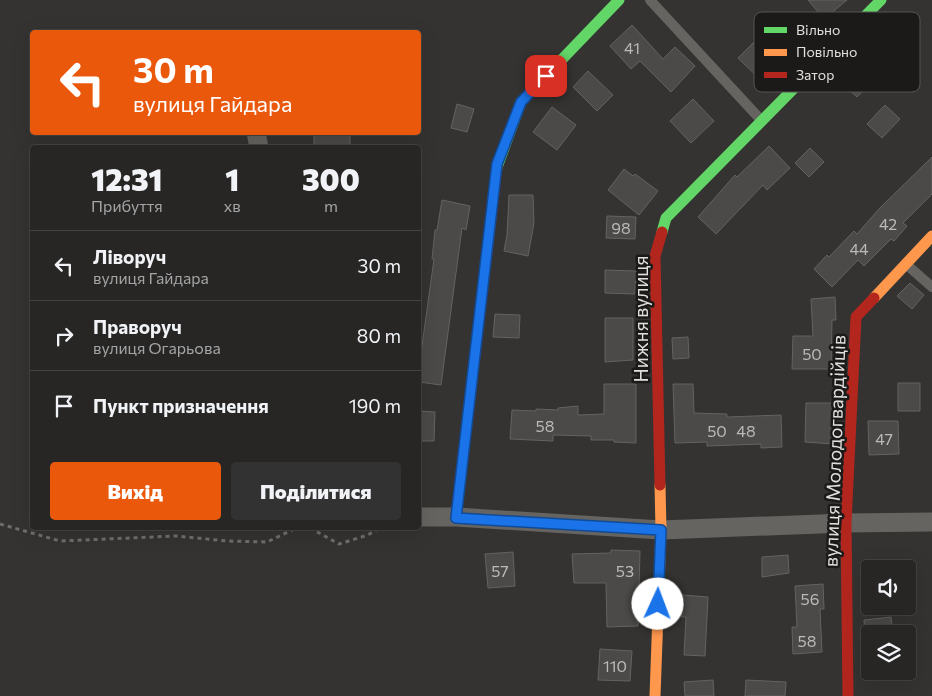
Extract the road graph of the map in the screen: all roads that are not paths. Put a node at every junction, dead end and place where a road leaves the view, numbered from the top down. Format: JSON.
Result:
{"nodes":[{"id":1,"x":620,"y":0,"type":"edge"},
{"id":2,"x":650,"y":0,"type":"edge"},
{"id":3,"x":881,"y":0,"type":"edge"},
{"id":4,"x":869,"y":12,"type":"edge"},
{"id":5,"x":791,"y":92,"type":"edge"},
{"id":6,"x":763,"y":121,"type":"junction"},
{"id":7,"x":932,"y":236,"type":"edge"},
{"id":8,"x":907,"y":264,"type":"junction"},
{"id":9,"x":932,"y":287,"type":"edge"},
{"id":10,"x":421,"y":517,"type":"edge"},
{"id":11,"x":456,"y":518,"type":"junction"},
{"id":12,"x":932,"y":522,"type":"edge"},
{"id":13,"x":846,"y":523,"type":"junction"},
{"id":14,"x":661,"y":530,"type":"junction"},
{"id":15,"x":655,"y":696,"type":"edge"},
{"id":16,"x":848,"y":696,"type":"edge"}],
"edges":[{"from":1,"to":11,"type":"street"},
{"from":2,"to":6,"type":"lane"},
{"from":3,"to":4,"type":"street","name":"Нижня вулиця"},
{"from":5,"to":6,"type":"street","name":"Нижня вулиця"},
{"from":6,"to":14,"type":"street","name":"Нижня вулиця"},
{"from":7,"to":8,"type":"street","name":"вулиця Молодогвардійців"},
{"from":8,"to":9,"type":"lane"},
{"from":8,"to":13,"type":"street","name":"вулиця Молодогвардійців"},
{"from":10,"to":11,"type":"street"},
{"from":11,"to":14,"type":"street"},
{"from":12,"to":13,"type":"street"},
{"from":13,"to":14,"type":"street"},
{"from":13,"to":16,"type":"street","name":"вулиця Молодогвардійців"},
{"from":14,"to":15,"type":"street","name":"Нижня вулиця"}]}
